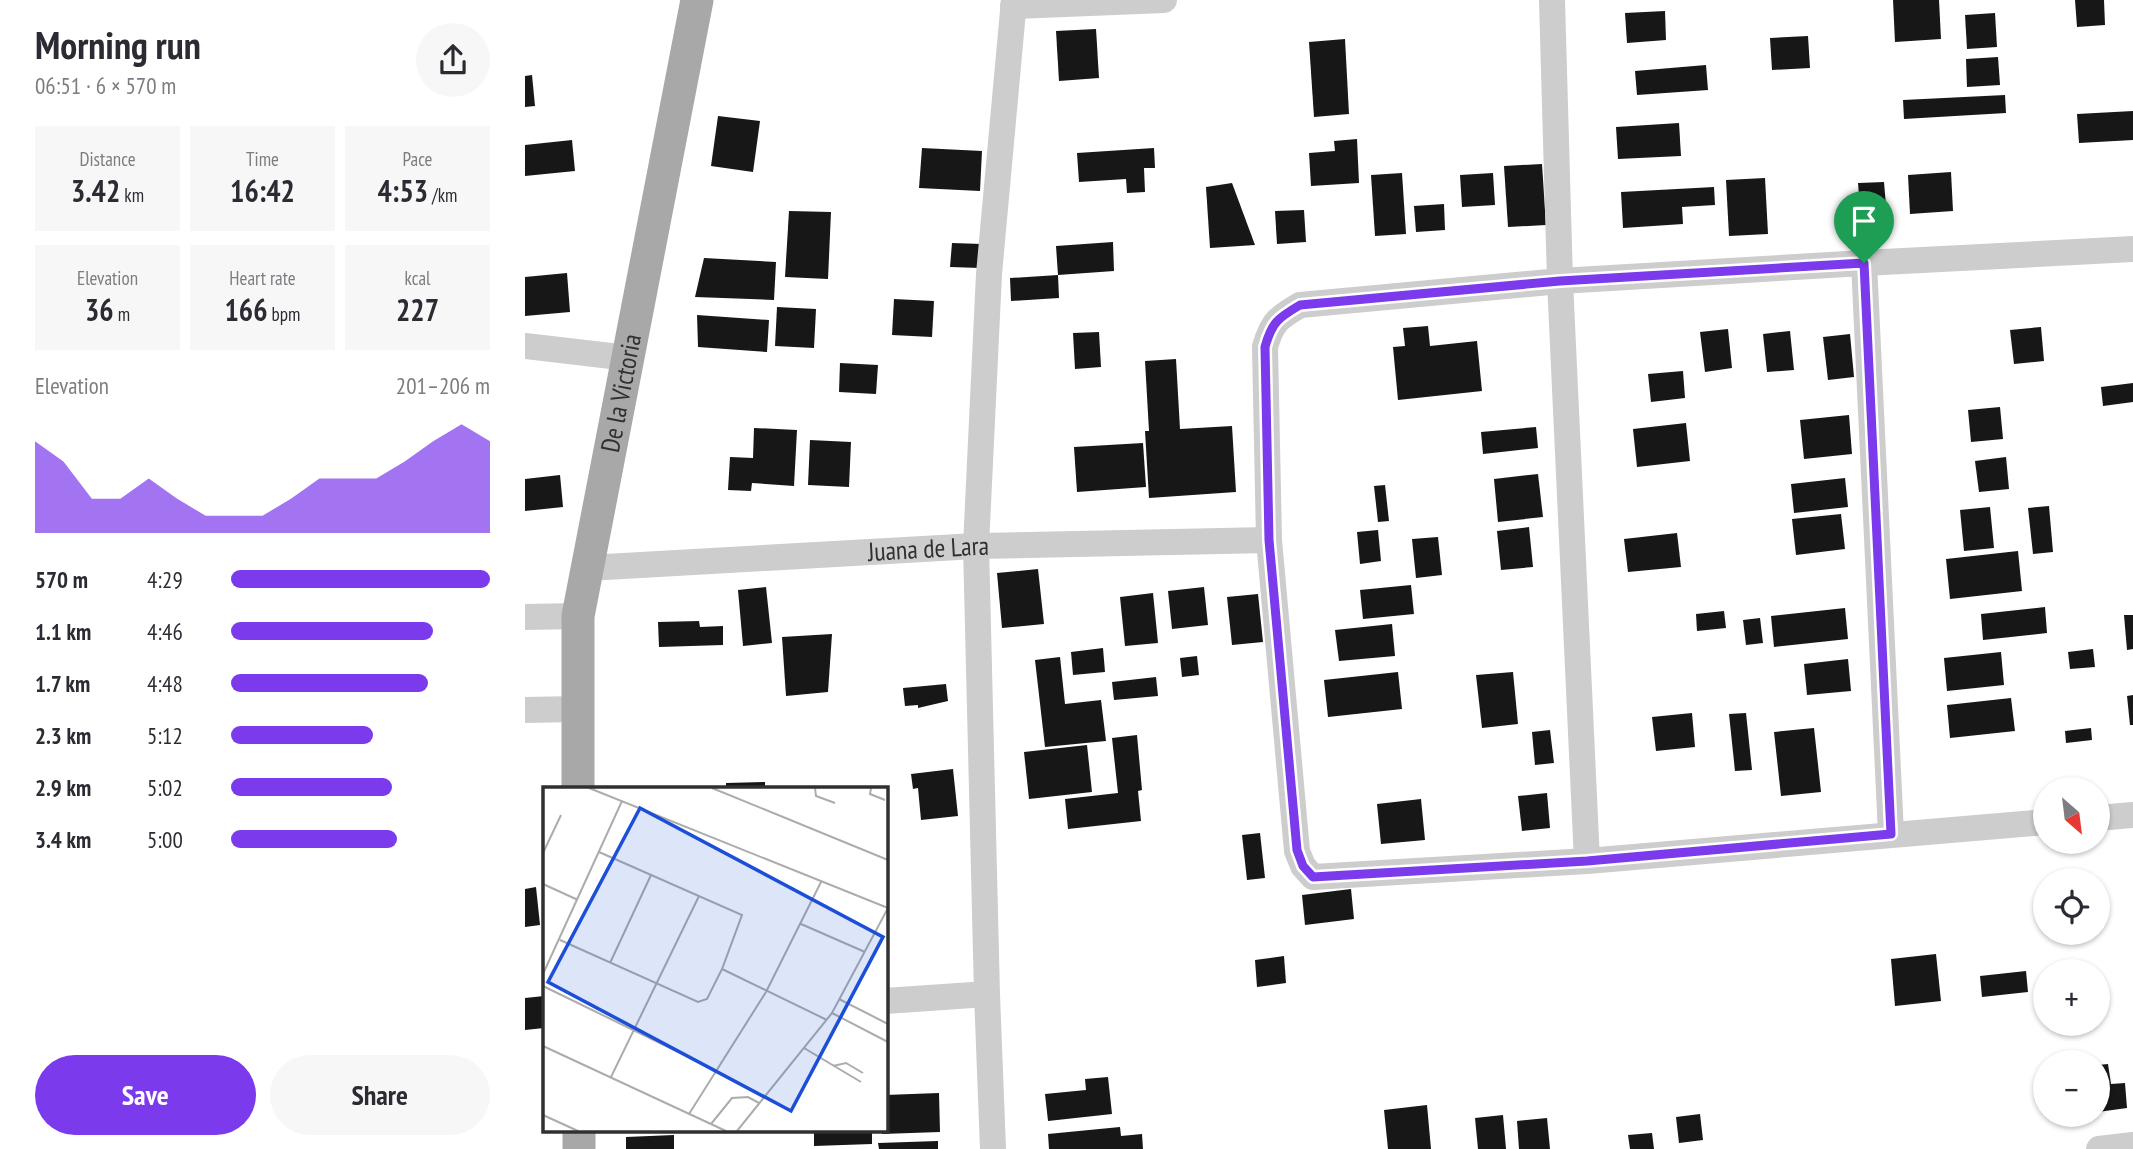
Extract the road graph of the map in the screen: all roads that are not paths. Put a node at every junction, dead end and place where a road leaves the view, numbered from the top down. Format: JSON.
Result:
{"nodes":[{"id":1,"x":697,"y":0,"type":"edge"},
{"id":2,"x":1164,"y":0,"type":"edge"},
{"id":3,"x":1552,"y":0,"type":"edge"},
{"id":4,"x":1014,"y":3,"type":"edge"},
{"id":5,"x":2133,"y":250,"type":"edge"},
{"id":6,"x":1864,"y":263,"type":"junction"},
{"id":7,"x":1560,"y":281,"type":"junction"},
{"id":8,"x":525,"y":346,"type":"edge"},
{"id":9,"x":628,"y":358,"type":"junction"},
{"id":10,"x":1269,"y":540,"type":"junction"},
{"id":11,"x":976,"y":546,"type":"junction"},
{"id":12,"x":588,"y":568,"type":"junction"},
{"id":13,"x":578,"y":616,"type":"junction"},
{"id":14,"x":525,"y":617,"type":"edge"},
{"id":15,"x":578,"y":709,"type":"junction"},
{"id":16,"x":525,"y":710,"type":"edge"},
{"id":17,"x":578,"y":787,"type":"edge"},
{"id":18,"x":2133,"y":816,"type":"edge"},
{"id":19,"x":2111,"y":817,"type":"edge"},
{"id":20,"x":2033,"y":823,"type":"edge"},
{"id":21,"x":1891,"y":834,"type":"junction"},
{"id":22,"x":1587,"y":861,"type":"junction"},
{"id":23,"x":987,"y":994,"type":"junction"},
{"id":24,"x":887,"y":1001,"type":"edge"},
{"id":25,"x":2133,"y":1145,"type":"edge"},
{"id":26,"x":993,"y":1149,"type":"edge"},
{"id":27,"x":2099,"y":1149,"type":"edge"}],
"edges":[{"from":1,"to":9,"type":"main road","name":"De la Victoria"},
{"from":2,"to":4,"type":"street"},
{"from":3,"to":7,"type":"street"},
{"from":4,"to":11,"type":"street"},
{"from":5,"to":6,"type":"street"},
{"from":6,"to":7,"type":"street"},
{"from":6,"to":21,"type":"street"},
{"from":7,"to":10,"type":"street"},
{"from":7,"to":22,"type":"street"},
{"from":8,"to":9,"type":"street"},
{"from":9,"to":12,"type":"main road","name":"De la Victoria"},
{"from":10,"to":11,"type":"street","name":"Juana de Lara"},
{"from":10,"to":22,"type":"street"},
{"from":11,"to":12,"type":"street","name":"Juana de Lara"},
{"from":11,"to":23,"type":"street"},
{"from":12,"to":13,"type":"main road","name":"De la Victoria"},
{"from":13,"to":14,"type":"street"},
{"from":13,"to":15,"type":"main road","name":"De la Victoria"},
{"from":15,"to":16,"type":"street"},
{"from":15,"to":17,"type":"main road","name":"De la Victoria"},
{"from":18,"to":19,"type":"street"},
{"from":20,"to":21,"type":"street"},
{"from":21,"to":22,"type":"street"},
{"from":23,"to":24,"type":"street"},
{"from":23,"to":26,"type":"street"},
{"from":25,"to":27,"type":"street"}]}
